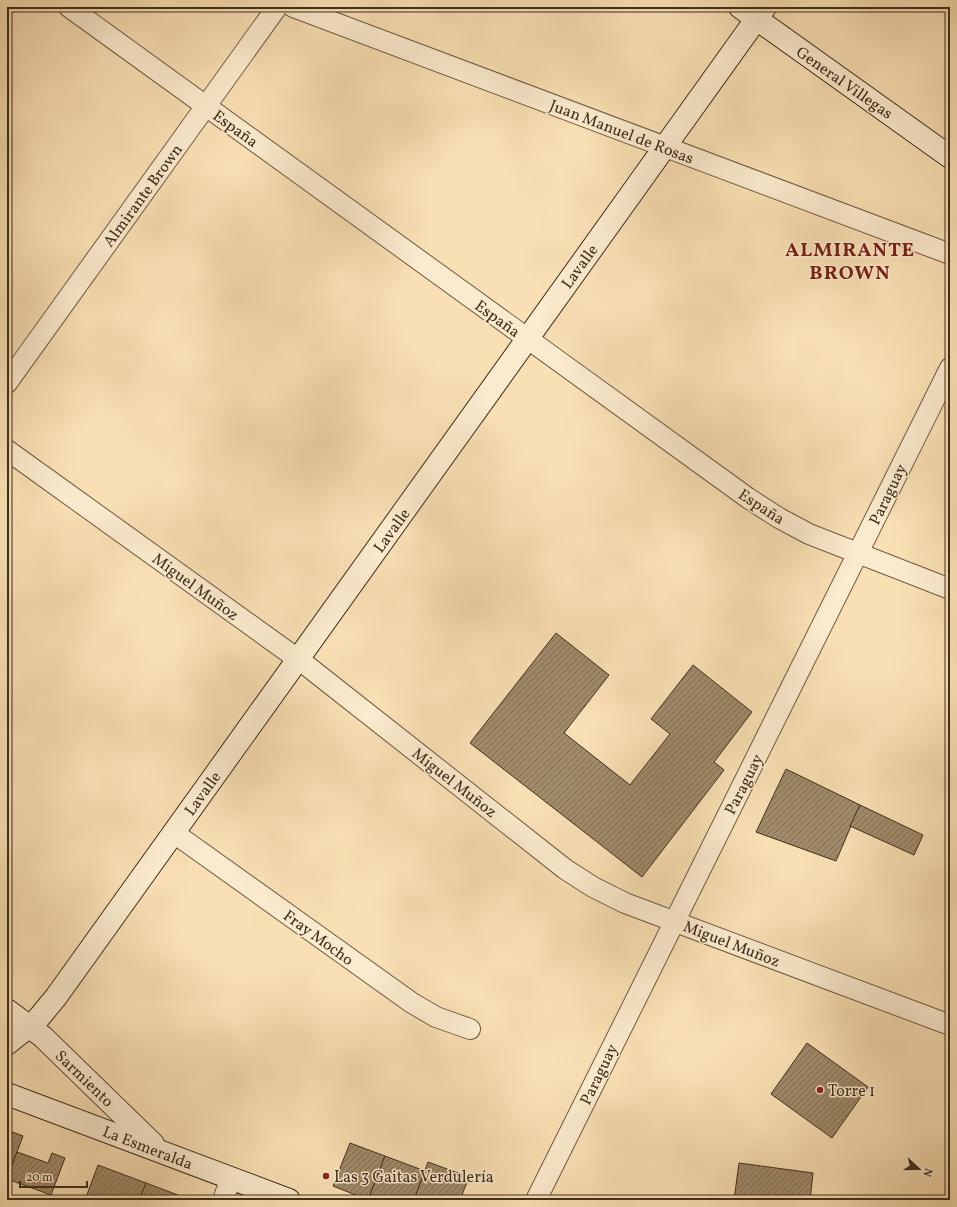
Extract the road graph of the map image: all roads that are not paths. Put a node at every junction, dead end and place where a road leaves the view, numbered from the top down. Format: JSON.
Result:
{"nodes":[{"id":1,"x":68,"y":7,"type":"edge"},
{"id":2,"x":277,"y":7,"type":"edge"},
{"id":3,"x":293,"y":7,"type":"edge"},
{"id":4,"x":754,"y":11,"type":"edge"},
{"id":5,"x":206,"y":106,"type":"junction"},
{"id":6,"x":665,"y":147,"type":"junction"},
{"id":7,"x":950,"y":157,"type":"edge"},
{"id":8,"x":950,"y":254,"type":"edge"},
{"id":9,"x":527,"y":339,"type":"junction"},
{"id":10,"x":950,"y":368,"type":"edge"},
{"id":11,"x":7,"y":383,"type":"edge"},
{"id":12,"x":7,"y":450,"type":"edge"},
{"id":13,"x":858,"y":554,"type":"junction"},
{"id":14,"x":950,"y":589,"type":"edge"},
{"id":15,"x":298,"y":659,"type":"junction"},
{"id":16,"x":174,"y":832,"type":"junction"},
{"id":17,"x":674,"y":921,"type":"junction"},
{"id":18,"x":7,"y":1010,"type":"edge"},
{"id":19,"x":950,"y":1025,"type":"edge"},
{"id":20,"x":30,"y":1026,"type":"junction"},
{"id":21,"x":470,"y":1029,"type":"dead end"},
{"id":22,"x":7,"y":1044,"type":"edge"},
{"id":23,"x":7,"y":1094,"type":"edge"},
{"id":24,"x":159,"y":1151,"type":"junction"},
{"id":25,"x":231,"y":1178,"type":"junction"},
{"id":26,"x":223,"y":1200,"type":"edge"},
{"id":27,"x":289,"y":1200,"type":"edge"},
{"id":28,"x":536,"y":1200,"type":"edge"}],
"edges":[{"from":1,"to":5,"type":"street","name":"España"},
{"from":2,"to":5,"type":"street","name":"Almirante Brown"},
{"from":3,"to":6,"type":"street","name":"Juan Manuel de Rosas"},
{"from":4,"to":6,"type":"street","name":"Lavalle"},
{"from":4,"to":7,"type":"street","name":"General Villegas"},
{"from":5,"to":9,"type":"street","name":"España"},
{"from":5,"to":11,"type":"street","name":"Almirante Brown"},
{"from":6,"to":8,"type":"street","name":"Juan Manuel de Rosas"},
{"from":6,"to":9,"type":"street","name":"Lavalle"},
{"from":9,"to":13,"type":"street","name":"España"},
{"from":9,"to":15,"type":"street","name":"Lavalle"},
{"from":10,"to":13,"type":"street","name":"Paraguay"},
{"from":12,"to":15,"type":"street","name":"Miguel Muñoz"},
{"from":13,"to":14,"type":"street","name":"España"},
{"from":13,"to":17,"type":"street","name":"Paraguay"},
{"from":15,"to":16,"type":"street","name":"Lavalle"},
{"from":15,"to":17,"type":"street","name":"Miguel Muñoz"},
{"from":16,"to":20,"type":"street","name":"Lavalle"},
{"from":16,"to":21,"type":"street","name":"Fray Mocho"},
{"from":17,"to":19,"type":"street","name":"Miguel Muñoz"},
{"from":17,"to":28,"type":"street","name":"Paraguay"},
{"from":18,"to":20,"type":"street","name":"Sarmiento"},
{"from":20,"to":22,"type":"street","name":"Lavalle"},
{"from":20,"to":24,"type":"street","name":"Sarmiento"},
{"from":23,"to":24,"type":"street","name":"La Esmeralda"},
{"from":24,"to":25,"type":"street","name":"La Esmeralda"},
{"from":25,"to":26,"type":"street"},
{"from":25,"to":27,"type":"street","name":"La Esmeralda"}]}
